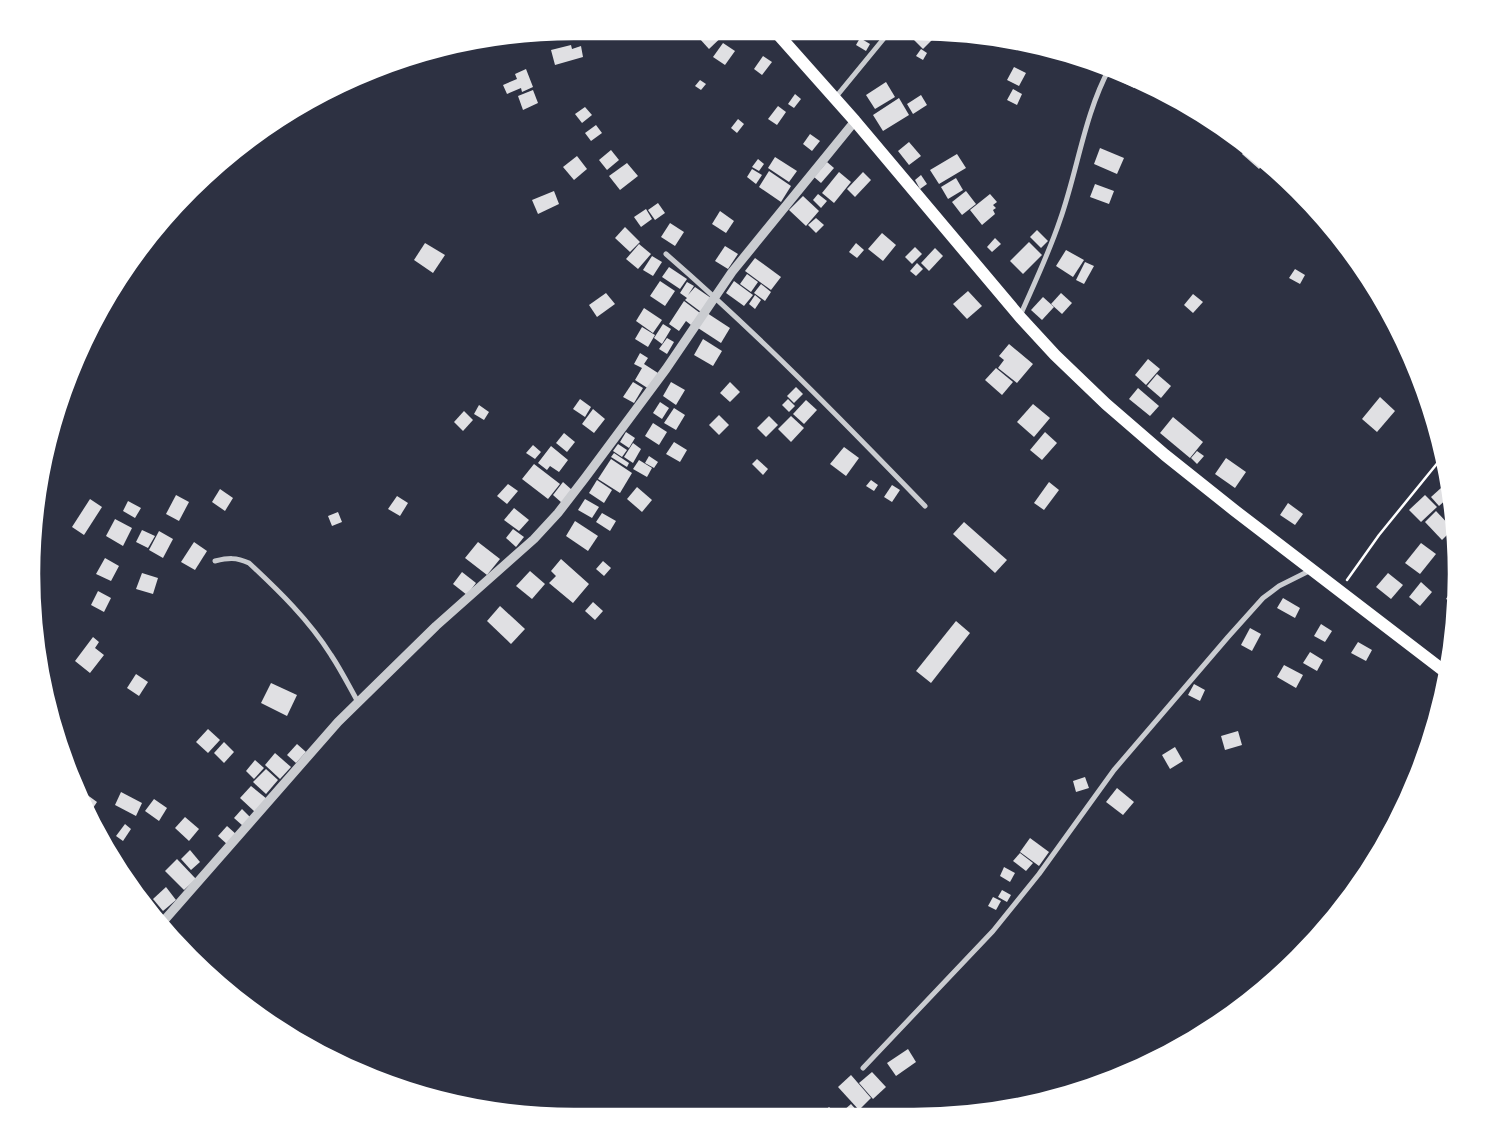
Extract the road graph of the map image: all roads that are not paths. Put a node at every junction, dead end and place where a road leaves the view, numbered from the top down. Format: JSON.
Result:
{"nodes":[{"id":1,"x":782,"y":39,"type":"edge"},
{"id":2,"x":883,"y":39,"type":"edge"},
{"id":3,"x":1106,"y":74,"type":"edge"},
{"id":4,"x":835,"y":98,"type":"junction"},
{"id":5,"x":855,"y":121,"type":"junction"},
{"id":6,"x":666,"y":254,"type":"dead end"},
{"id":7,"x":715,"y":297,"type":"junction"},
{"id":8,"x":1020,"y":317,"type":"junction"},
{"id":9,"x":925,"y":506,"type":"dead end"},
{"id":10,"x":215,"y":562,"type":"dead end"},
{"id":11,"x":1312,"y":569,"type":"junction"},
{"id":12,"x":1441,"y":668,"type":"edge"},
{"id":13,"x":358,"y":702,"type":"junction"},
{"id":14,"x":165,"y":919,"type":"edge"},
{"id":15,"x":863,"y":1068,"type":"dead end"}],
"edges":[{"from":1,"to":4,"type":"highway"},
{"from":2,"to":4,"type":"street"},
{"from":3,"to":8,"type":"street"},
{"from":4,"to":5,"type":"highway"},
{"from":5,"to":7,"type":"street"},
{"from":5,"to":8,"type":"highway"},
{"from":6,"to":7,"type":"street"},
{"from":7,"to":9,"type":"street"},
{"from":7,"to":13,"type":"street"},
{"from":8,"to":11,"type":"highway"},
{"from":10,"to":13,"type":"street"},
{"from":11,"to":12,"type":"highway"},
{"from":11,"to":15,"type":"street"},
{"from":13,"to":14,"type":"street"}]}
